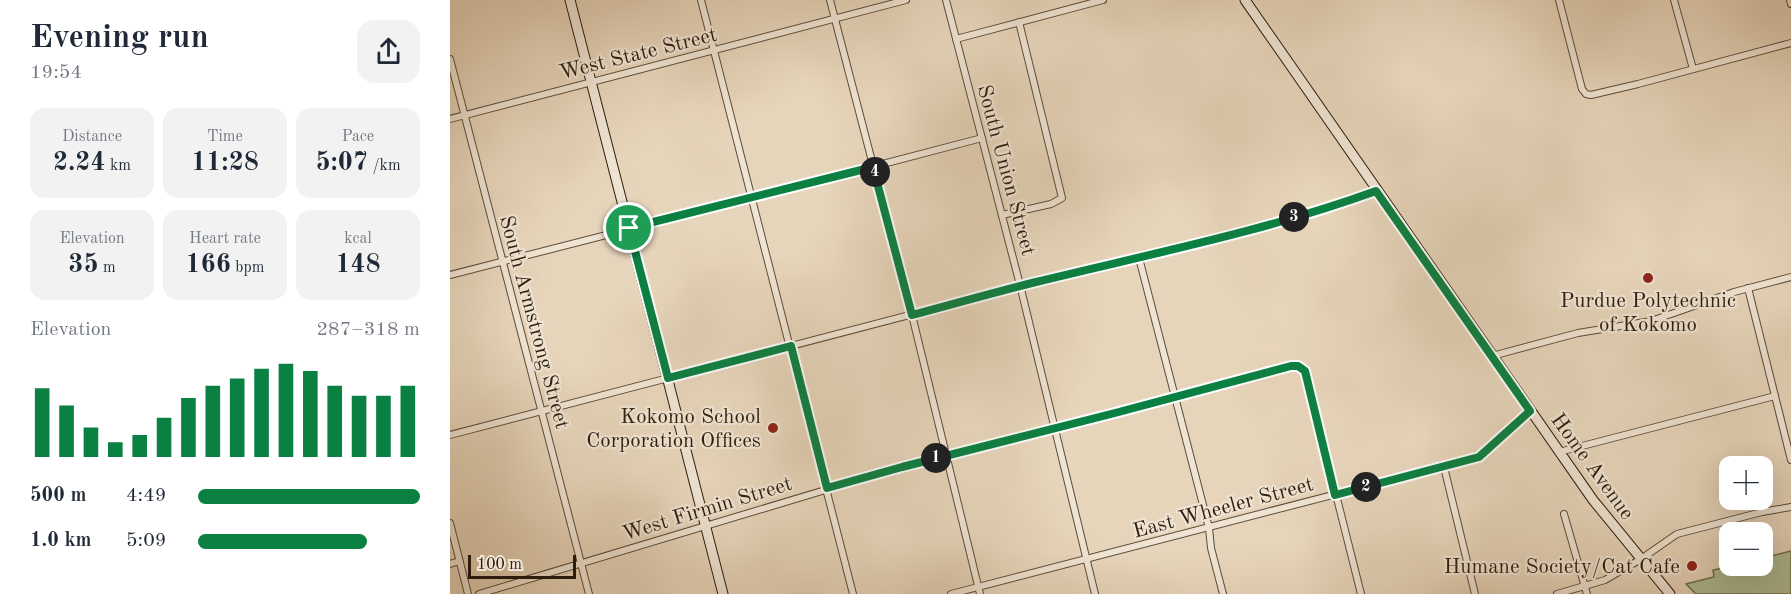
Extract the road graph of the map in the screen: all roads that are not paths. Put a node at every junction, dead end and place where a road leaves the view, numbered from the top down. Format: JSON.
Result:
{"nodes":[{"id":1,"x":570,"y":0,"type":"edge"},
{"id":2,"x":701,"y":0,"type":"edge"},
{"id":3,"x":830,"y":0,"type":"edge"},
{"id":4,"x":906,"y":0,"type":"edge"},
{"id":5,"x":946,"y":0,"type":"edge"},
{"id":6,"x":1103,"y":0,"type":"edge"},
{"id":7,"x":1245,"y":0,"type":"edge"},
{"id":8,"x":1559,"y":0,"type":"edge"},
{"id":9,"x":1674,"y":0,"type":"edge"},
{"id":10,"x":835,"y":20,"type":"junction"},
{"id":11,"x":1019,"y":22,"type":"junction"},
{"id":12,"x":956,"y":39,"type":"junction"},
{"id":13,"x":1791,"y":43,"type":"edge"},
{"id":14,"x":714,"y":50,"type":"junction"},
{"id":15,"x":450,"y":59,"type":"edge"},
{"id":16,"x":1693,"y":69,"type":"junction"},
{"id":17,"x":591,"y":81,"type":"junction"},
{"id":18,"x":465,"y":115,"type":"junction"},
{"id":19,"x":450,"y":119,"type":"edge"},
{"id":20,"x":982,"y":138,"type":"junction"},
{"id":21,"x":873,"y":167,"type":"junction"},
{"id":22,"x":1376,"y":191,"type":"junction"},
{"id":23,"x":753,"y":197,"type":"junction"},
{"id":24,"x":1002,"y":215,"type":"junction"},
{"id":25,"x":629,"y":228,"type":"junction"},
{"id":26,"x":1139,"y":258,"type":"junction"},
{"id":27,"x":503,"y":261,"type":"junction"},
{"id":28,"x":450,"y":274,"type":"edge"},
{"id":29,"x":1791,"y":277,"type":"edge"},
{"id":30,"x":1020,"y":286,"type":"junction"},
{"id":31,"x":1748,"y":288,"type":"junction"},
{"id":32,"x":912,"y":315,"type":"junction"},
{"id":33,"x":791,"y":346,"type":"junction"},
{"id":34,"x":1492,"y":356,"type":"junction"},
{"id":35,"x":668,"y":378,"type":"junction"},
{"id":36,"x":1775,"y":396,"type":"junction"},
{"id":37,"x":1176,"y":397,"type":"junction"},
{"id":38,"x":542,"y":411,"type":"junction"},
{"id":39,"x":1530,"y":411,"type":"junction"},
{"id":40,"x":1055,"y":428,"type":"junction"},
{"id":41,"x":450,"y":435,"type":"edge"},
{"id":42,"x":1559,"y":452,"type":"junction"},
{"id":43,"x":946,"y":455,"type":"junction"},
{"id":44,"x":1791,"y":460,"type":"edge"},
{"id":45,"x":1444,"y":467,"type":"junction"},
{"id":46,"x":827,"y":488,"type":"junction"},
{"id":47,"x":1335,"y":495,"type":"junction"},
{"id":48,"x":1791,"y":507,"type":"edge"},
{"id":49,"x":1564,"y":514,"type":"dead end"},
{"id":50,"x":450,"y":523,"type":"edge"},
{"id":51,"x":706,"y":526,"type":"junction"},
{"id":52,"x":1209,"y":528,"type":"junction"},
{"id":53,"x":1641,"y":559,"type":"junction"},
{"id":54,"x":1087,"y":560,"type":"junction"},
{"id":55,"x":460,"y":561,"type":"junction"},
{"id":56,"x":450,"y":564,"type":"edge"},
{"id":57,"x":581,"y":564,"type":"junction"},
{"id":58,"x":1585,"y":586,"type":"junction"},
{"id":59,"x":979,"y":590,"type":"edge"},
{"id":60,"x":468,"y":594,"type":"edge"},
{"id":61,"x":479,"y":594,"type":"edge"},
{"id":62,"x":589,"y":594,"type":"edge"},
{"id":63,"x":723,"y":594,"type":"edge"},
{"id":64,"x":853,"y":594,"type":"edge"},
{"id":65,"x":951,"y":594,"type":"edge"},
{"id":66,"x":1095,"y":594,"type":"edge"},
{"id":67,"x":1223,"y":594,"type":"edge"},
{"id":68,"x":1361,"y":594,"type":"edge"},
{"id":69,"x":1475,"y":594,"type":"edge"},
{"id":70,"x":1557,"y":594,"type":"edge"},
{"id":71,"x":1587,"y":594,"type":"edge"},
{"id":72,"x":1670,"y":594,"type":"edge"}],
"edges":[{"from":1,"to":17,"type":"main road"},
{"from":2,"to":14,"type":"street"},
{"from":3,"to":10,"type":"street"},
{"from":4,"to":10,"type":"street","name":"West State Street"},
{"from":5,"to":12,"type":"street","name":"South Union Street"},
{"from":6,"to":11,"type":"street"},
{"from":7,"to":22,"type":"main road","name":"Home Avenue"},
{"from":8,"to":16,"type":"street"},
{"from":9,"to":16,"type":"street"},
{"from":10,"to":14,"type":"street","name":"West State Street"},
{"from":10,"to":21,"type":"street"},
{"from":11,"to":12,"type":"street"},
{"from":11,"to":24,"type":"street"},
{"from":12,"to":20,"type":"street","name":"South Union Street"},
{"from":13,"to":16,"type":"street"},
{"from":14,"to":17,"type":"street","name":"West State Street"},
{"from":14,"to":23,"type":"street"},
{"from":15,"to":18,"type":"street","name":"South Armstrong Street"},
{"from":17,"to":18,"type":"street","name":"West State Street"},
{"from":17,"to":25,"type":"main road"},
{"from":18,"to":19,"type":"street","name":"West State Street"},
{"from":18,"to":27,"type":"street","name":"South Armstrong Street"},
{"from":20,"to":21,"type":"street"},
{"from":20,"to":24,"type":"street","name":"South Union Street"},
{"from":21,"to":23,"type":"street"},
{"from":21,"to":32,"type":"street"},
{"from":22,"to":26,"type":"street"},
{"from":22,"to":34,"type":"main road","name":"Home Avenue"},
{"from":23,"to":25,"type":"street"},
{"from":23,"to":33,"type":"street"},
{"from":24,"to":30,"type":"street","name":"South Union Street"},
{"from":25,"to":27,"type":"street"},
{"from":25,"to":35,"type":"main road"},
{"from":26,"to":30,"type":"street"},
{"from":26,"to":37,"type":"street"},
{"from":27,"to":28,"type":"street"},
{"from":27,"to":38,"type":"street","name":"South Armstrong Street"},
{"from":29,"to":31,"type":"street"},
{"from":30,"to":32,"type":"street"},
{"from":30,"to":40,"type":"street","name":"South Union Street"},
{"from":31,"to":34,"type":"street"},
{"from":31,"to":36,"type":"street"},
{"from":32,"to":33,"type":"street"},
{"from":32,"to":43,"type":"street"},
{"from":33,"to":35,"type":"street"},
{"from":33,"to":46,"type":"street"},
{"from":34,"to":39,"type":"main road","name":"Home Avenue"},
{"from":35,"to":38,"type":"street"},
{"from":35,"to":51,"type":"main road"},
{"from":36,"to":42,"type":"street"},
{"from":36,"to":44,"type":"street"},
{"from":37,"to":40,"type":"street","name":"West Firmin Street"},
{"from":37,"to":47,"type":"street","name":"West Firmin Street"},
{"from":37,"to":52,"type":"street"},
{"from":38,"to":41,"type":"street"},
{"from":38,"to":57,"type":"street","name":"South Armstrong Street"},
{"from":39,"to":42,"type":"main road","name":"Home Avenue"},
{"from":39,"to":45,"type":"street","name":"East Wheeler Street"},
{"from":40,"to":43,"type":"street","name":"West Firmin Street"},
{"from":40,"to":54,"type":"street","name":"South Union Street"},
{"from":42,"to":53,"type":"main road","name":"Home Avenue"},
{"from":43,"to":46,"type":"street","name":"West Firmin Street"},
{"from":43,"to":59,"type":"street"},
{"from":45,"to":47,"type":"street","name":"East Wheeler Street"},
{"from":45,"to":69,"type":"street"},
{"from":46,"to":51,"type":"street","name":"West Firmin Street"},
{"from":46,"to":64,"type":"street"},
{"from":47,"to":52,"type":"street","name":"East Wheeler Street"},
{"from":47,"to":68,"type":"street"},
{"from":48,"to":53,"type":"street"},
{"from":49,"to":58,"type":"street"},
{"from":50,"to":55,"type":"street"},
{"from":51,"to":57,"type":"street","name":"West Firmin Street"},
{"from":51,"to":63,"type":"main road"},
{"from":52,"to":54,"type":"street","name":"East Wheeler Street"},
{"from":52,"to":67,"type":"street"},
{"from":53,"to":58,"type":"street"},
{"from":53,"to":72,"type":"main road","name":"Home Avenue"},
{"from":54,"to":59,"type":"street","name":"East Wheeler Street"},
{"from":54,"to":66,"type":"street","name":"South Union Street"},
{"from":55,"to":56,"type":"street"},
{"from":55,"to":60,"type":"street"},
{"from":57,"to":61,"type":"street","name":"West Firmin Street"},
{"from":57,"to":62,"type":"street","name":"South Armstrong Street"},
{"from":58,"to":70,"type":"street"},
{"from":58,"to":71,"type":"street"},
{"from":59,"to":65,"type":"street","name":"East Wheeler Street"}]}
